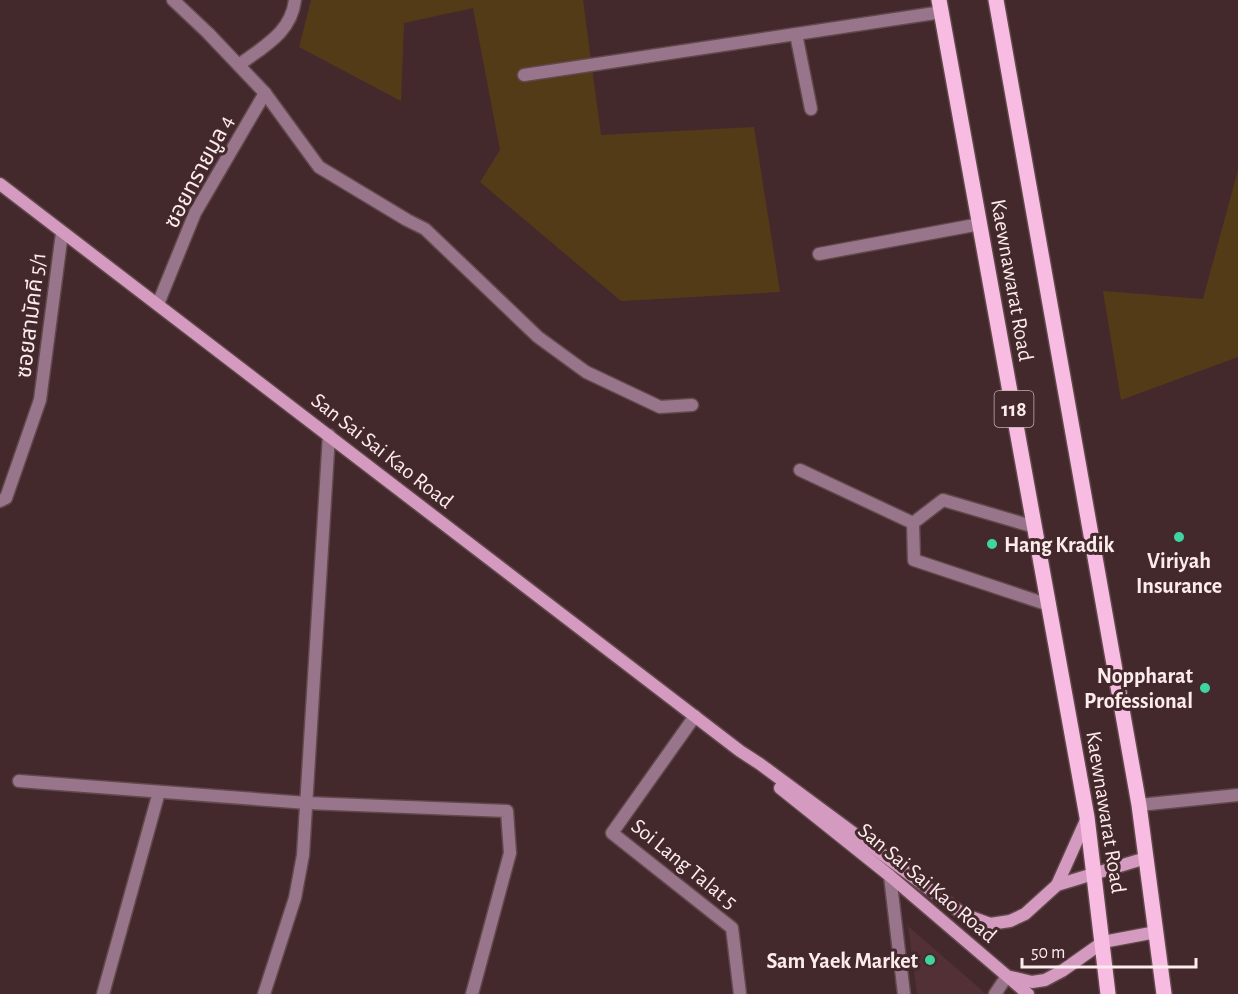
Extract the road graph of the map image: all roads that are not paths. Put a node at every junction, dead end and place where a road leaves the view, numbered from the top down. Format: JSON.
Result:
{"nodes":[{"id":1,"x":173,"y":0,"type":"edge"},
{"id":2,"x":295,"y":0,"type":"edge"},
{"id":3,"x":996,"y":0,"type":"edge"},
{"id":4,"x":941,"y":6,"type":"edge"},
{"id":5,"x":796,"y":34,"type":"junction"},
{"id":6,"x":239,"y":65,"type":"junction"},
{"id":7,"x":524,"y":75,"type":"dead end"},
{"id":8,"x":266,"y":93,"type":"junction"},
{"id":9,"x":811,"y":109,"type":"dead end"},
{"id":10,"x":0,"y":184,"type":"edge"},
{"id":11,"x":980,"y":224,"type":"junction"},
{"id":12,"x":62,"y":232,"type":"junction"},
{"id":13,"x":819,"y":254,"type":"dead end"},
{"id":14,"x":158,"y":304,"type":"junction"},
{"id":15,"x":692,"y":405,"type":"dead end"},
{"id":16,"x":329,"y":435,"type":"junction"},
{"id":17,"x":800,"y":470,"type":"dead end"},
{"id":18,"x":3,"y":499,"type":"edge"},
{"id":19,"x":0,"y":513,"type":"edge"},
{"id":20,"x":913,"y":523,"type":"junction"},
{"id":21,"x":1035,"y":527,"type":"junction"},
{"id":22,"x":1049,"y":605,"type":"junction"},
{"id":23,"x":695,"y":716,"type":"junction"},
{"id":24,"x":740,"y":751,"type":"junction"},
{"id":25,"x":19,"y":781,"type":"dead end"},
{"id":26,"x":159,"y":792,"type":"junction"},
{"id":27,"x":1238,"y":795,"type":"edge"},
{"id":28,"x":307,"y":803,"type":"junction"},
{"id":29,"x":1139,"y":805,"type":"junction"},
{"id":30,"x":1087,"y":817,"type":"junction"},
{"id":31,"x":1146,"y":858,"type":"junction"},
{"id":32,"x":1094,"y":872,"type":"junction"},
{"id":33,"x":890,"y":876,"type":"junction"},
{"id":34,"x":1057,"y":885,"type":"junction"},
{"id":35,"x":1156,"y":932,"type":"junction"},
{"id":36,"x":1103,"y":942,"type":"junction"},
{"id":37,"x":1007,"y":976,"type":"junction"},
{"id":38,"x":103,"y":994,"type":"edge"},
{"id":39,"x":264,"y":994,"type":"edge"},
{"id":40,"x":472,"y":994,"type":"edge"},
{"id":41,"x":740,"y":994,"type":"edge"},
{"id":42,"x":904,"y":994,"type":"edge"},
{"id":43,"x":994,"y":994,"type":"edge"},
{"id":44,"x":1028,"y":994,"type":"edge"},
{"id":45,"x":1108,"y":994,"type":"edge"},
{"id":46,"x":1164,"y":994,"type":"edge"}],
"edges":[{"from":1,"to":6,"type":"street"},
{"from":2,"to":6,"type":"street"},
{"from":3,"to":29,"type":"main road","name":"Kaewnawarat Road","number":"118"},
{"from":4,"to":5,"type":"street"},
{"from":4,"to":11,"type":"main road","name":"Kaewnawarat Road","number":"118"},
{"from":5,"to":7,"type":"street"},
{"from":5,"to":9,"type":"street"},
{"from":6,"to":8,"type":"street"},
{"from":8,"to":14,"type":"street","name":"ซอยทรายมูล 4"},
{"from":8,"to":15,"type":"street"},
{"from":10,"to":12,"type":"main road","name":"San Sai Sai Kao Road"},
{"from":11,"to":13,"type":"street"},
{"from":11,"to":21,"type":"main road","name":"Kaewnawarat Road","number":"118"},
{"from":12,"to":14,"type":"main road","name":"San Sai Sai Kao Road"},
{"from":12,"to":18,"type":"street","name":"ซอยสามัคคี 5/1"},
{"from":14,"to":16,"type":"main road","name":"San Sai Sai Kao Road"},
{"from":16,"to":23,"type":"main road","name":"San Sai Sai Kao Road"},
{"from":16,"to":28,"type":"street"},
{"from":17,"to":20,"type":"street"},
{"from":18,"to":19,"type":"street","name":"ซอยสามัคคี 5/1"},
{"from":20,"to":21,"type":"street"},
{"from":20,"to":22,"type":"street"},
{"from":21,"to":22,"type":"main road","name":"Kaewnawarat Road","number":"118"},
{"from":22,"to":30,"type":"main road","name":"Kaewnawarat Road","number":"118"},
{"from":23,"to":24,"type":"main road","name":"San Sai Sai Kao Road"},
{"from":23,"to":41,"type":"street","name":"Soi Lang Talat 5"},
{"from":24,"to":33,"type":"main road","name":"San Sai Sai Kao Road"},
{"from":24,"to":34,"type":"main road","name":"San Sai Sai Kao Road"},
{"from":25,"to":26,"type":"street"},
{"from":26,"to":28,"type":"street"},
{"from":26,"to":38,"type":"street"},
{"from":27,"to":29,"type":"street"},
{"from":28,"to":39,"type":"street"},
{"from":28,"to":40,"type":"street"},
{"from":29,"to":31,"type":"main road","name":"Kaewnawarat Road","number":"118"},
{"from":30,"to":32,"type":"main road","name":"Kaewnawarat Road","number":"118"},
{"from":30,"to":34,"type":"main road"},
{"from":31,"to":32,"type":"main road","name":"San Sai Sai Kao Road"},
{"from":31,"to":35,"type":"main road","name":"Kaewnawarat Road","number":"118"},
{"from":32,"to":34,"type":"main road","name":"San Sai Sai Kao Road"},
{"from":32,"to":36,"type":"main road","name":"Kaewnawarat Road","number":"118"},
{"from":33,"to":37,"type":"main road","name":"San Sai Sai Kao Road"},
{"from":33,"to":42,"type":"street"},
{"from":35,"to":36,"type":"main road"},
{"from":35,"to":46,"type":"main road","name":"Kaewnawarat Road","number":"118"},
{"from":36,"to":37,"type":"main road"},
{"from":36,"to":45,"type":"main road","name":"Kaewnawarat Road","number":"118"},
{"from":37,"to":43,"type":"street"},
{"from":37,"to":44,"type":"main road","name":"San Sai Sai Kao Road"}]}
